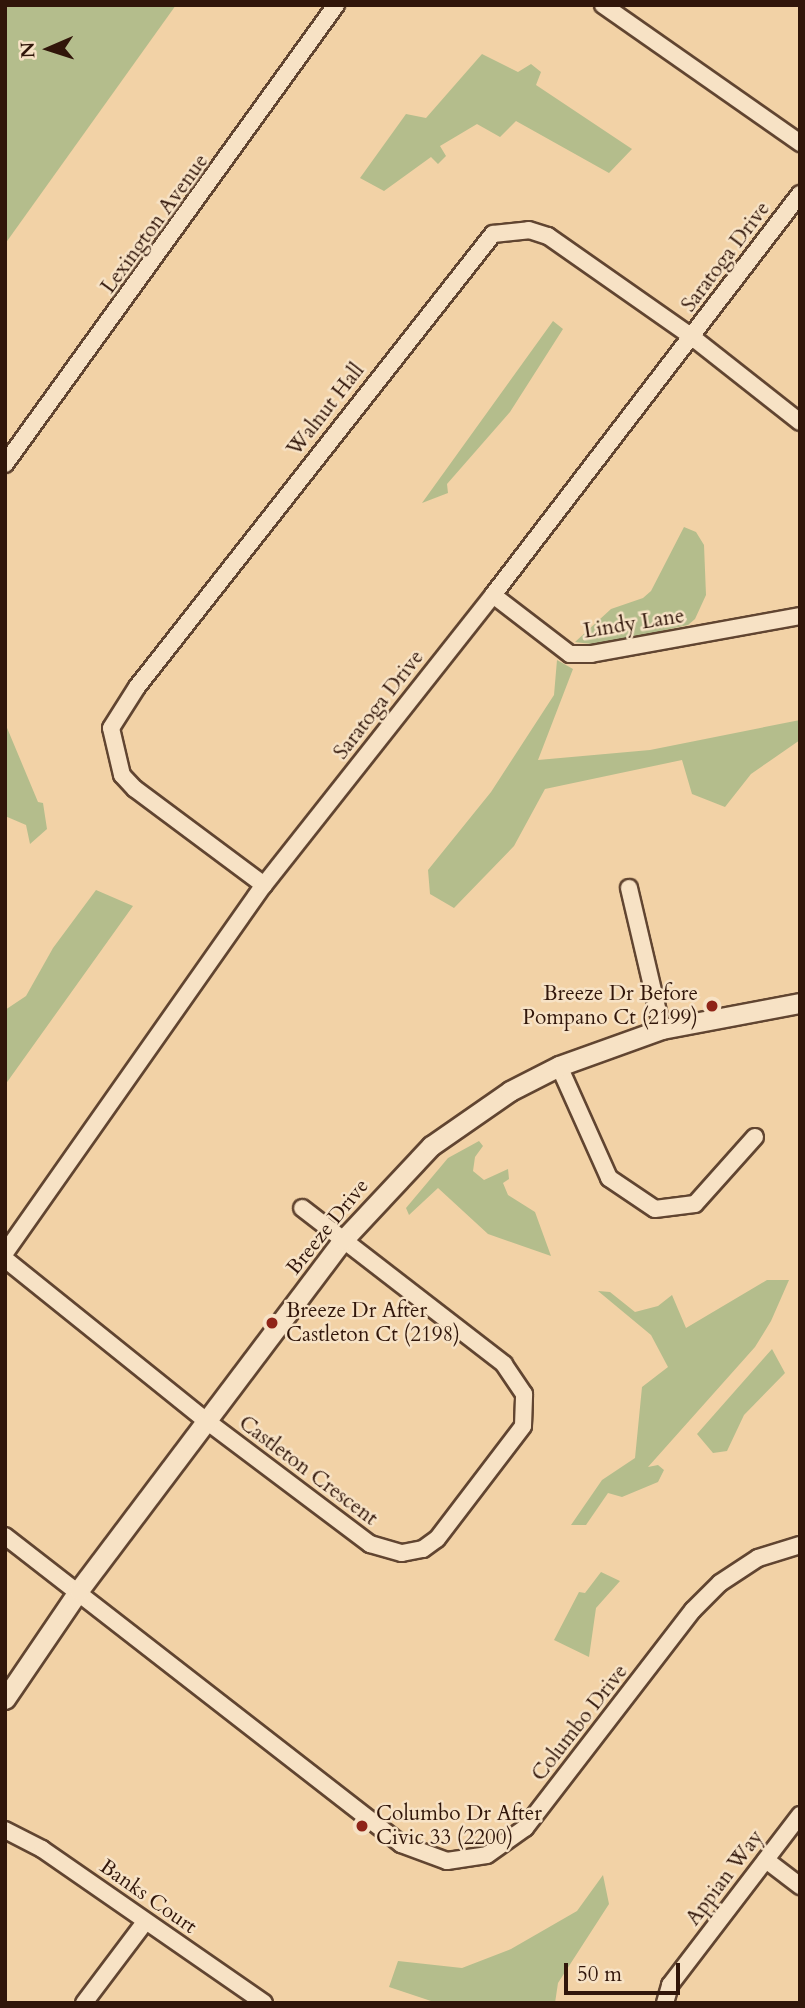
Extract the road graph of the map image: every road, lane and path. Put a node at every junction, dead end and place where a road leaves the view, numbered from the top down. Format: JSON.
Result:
{"nodes":[{"id":1,"x":335,"y":5,"type":"edge"},
{"id":2,"x":603,"y":5,"type":"edge"},
{"id":3,"x":800,"y":143,"type":"edge"},
{"id":4,"x":800,"y":194,"type":"edge"},
{"id":5,"x":692,"y":337,"type":"junction"},
{"id":6,"x":800,"y":422,"type":"edge"},
{"id":7,"x":5,"y":464,"type":"edge"},
{"id":8,"x":494,"y":595,"type":"junction"},
{"id":9,"x":800,"y":616,"type":"edge"},
{"id":10,"x":264,"y":885,"type":"junction"},
{"id":11,"x":629,"y":888,"type":"dead end"},
{"id":12,"x":800,"y":1003,"type":"edge"},
{"id":13,"x":662,"y":1029,"type":"junction"},
{"id":14,"x":559,"y":1066,"type":"junction"},
{"id":15,"x":755,"y":1137,"type":"dead end"},
{"id":16,"x":302,"y":1208,"type":"dead end"},
{"id":17,"x":343,"y":1240,"type":"junction"},
{"id":18,"x":5,"y":1253,"type":"edge"},
{"id":19,"x":5,"y":1259,"type":"edge"},
{"id":20,"x":208,"y":1422,"type":"junction"},
{"id":21,"x":5,"y":1536,"type":"edge"},
{"id":22,"x":800,"y":1545,"type":"edge"},
{"id":23,"x":79,"y":1590,"type":"junction"},
{"id":24,"x":5,"y":1699,"type":"edge"},
{"id":25,"x":800,"y":1815,"type":"edge"},
{"id":26,"x":5,"y":1830,"type":"edge"},
{"id":27,"x":765,"y":1860,"type":"junction"},
{"id":28,"x":800,"y":1886,"type":"edge"},
{"id":29,"x":145,"y":1922,"type":"junction"},
{"id":30,"x":85,"y":2003,"type":"edge"},
{"id":31,"x":264,"y":2003,"type":"edge"},
{"id":32,"x":665,"y":2003,"type":"edge"}],
"edges":[{"from":1,"to":7,"type":"street","name":"Lexington Avenue"},
{"from":2,"to":3,"type":"street"},
{"from":4,"to":5,"type":"street","name":"Saratoga Drive"},
{"from":5,"to":6,"type":"street","name":"Walnut Hall"},
{"from":5,"to":8,"type":"street","name":"Saratoga Drive"},
{"from":5,"to":10,"type":"street","name":"Walnut Hall"},
{"from":8,"to":9,"type":"street","name":"Lindy Lane"},
{"from":8,"to":10,"type":"street","name":"Saratoga Drive"},
{"from":10,"to":18,"type":"street","name":"Saratoga Drive"},
{"from":11,"to":13,"type":"street"},
{"from":12,"to":13,"type":"street","name":"Breeze Drive"},
{"from":13,"to":14,"type":"street","name":"Breeze Drive"},
{"from":14,"to":15,"type":"street"},
{"from":14,"to":17,"type":"street","name":"Breeze Drive"},
{"from":16,"to":17,"type":"street","name":"Castleton Crescent"},
{"from":17,"to":20,"type":"street","name":"Breeze Drive"},
{"from":17,"to":20,"type":"street","name":"Castleton Crescent"},
{"from":19,"to":20,"type":"street","name":"Castleton Crescent"},
{"from":20,"to":23,"type":"street","name":"Breeze Drive"},
{"from":21,"to":23,"type":"street"},
{"from":22,"to":23,"type":"street","name":"Columbo Drive"},
{"from":23,"to":24,"type":"street","name":"Breeze Drive"},
{"from":25,"to":27,"type":"street","name":"Appian Way"},
{"from":26,"to":29,"type":"street","name":"Banks Court"},
{"from":27,"to":28,"type":"street"},
{"from":27,"to":32,"type":"street","name":"Appian Way"},
{"from":29,"to":30,"type":"street"},
{"from":29,"to":31,"type":"street","name":"Banks Court"}]}
